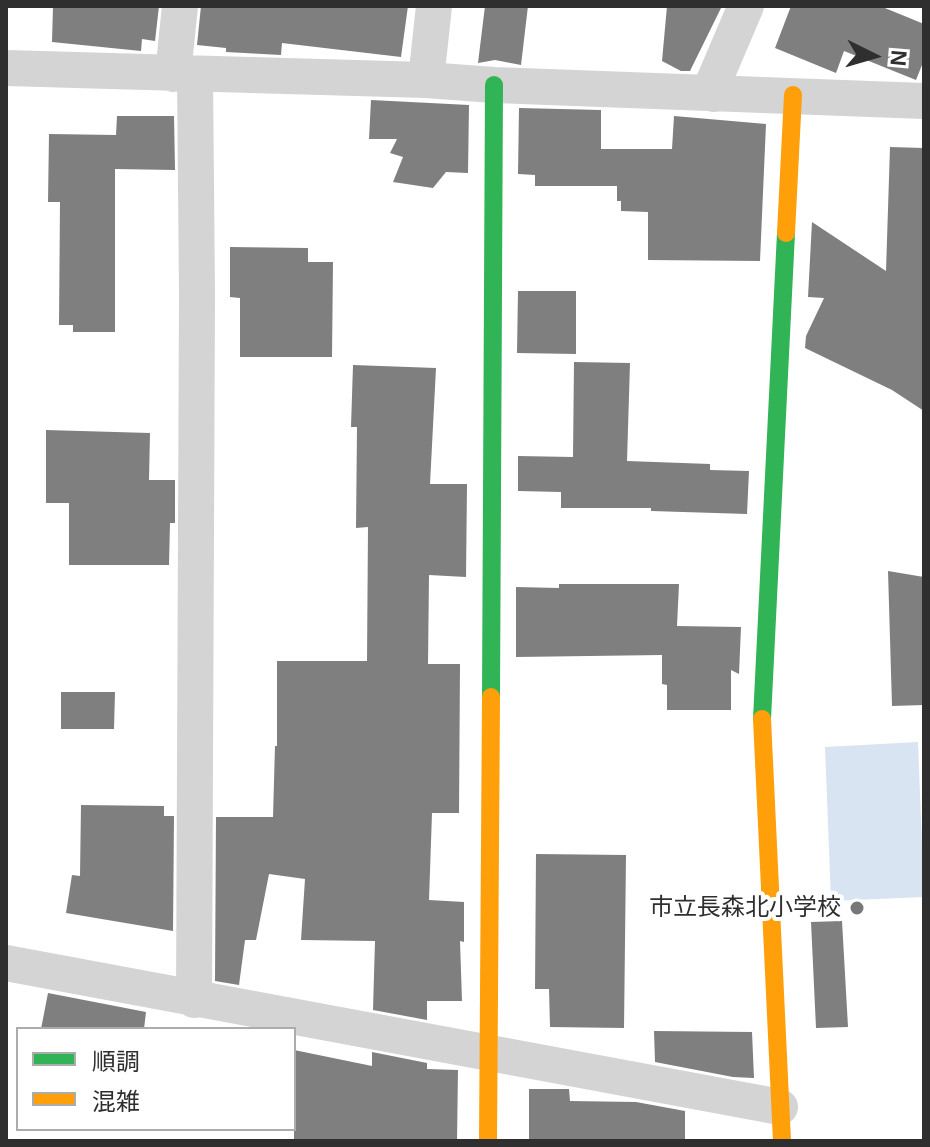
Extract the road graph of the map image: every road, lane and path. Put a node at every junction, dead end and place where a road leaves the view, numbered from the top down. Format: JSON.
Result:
{"nodes":[{"id":1,"x":180,"y":6,"type":"edge"},
{"id":2,"x":434,"y":6,"type":"edge"},
{"id":3,"x":746,"y":6,"type":"edge"},
{"id":4,"x":6,"y":68,"type":"edge"},
{"id":5,"x":184,"y":75,"type":"junction"},
{"id":6,"x":426,"y":80,"type":"junction"},
{"id":7,"x":494,"y":85,"type":"junction"},
{"id":8,"x":714,"y":94,"type":"junction"},
{"id":9,"x":793,"y":95,"type":"junction"},
{"id":10,"x":924,"y":101,"type":"edge"},
{"id":11,"x":6,"y":963,"type":"edge"},
{"id":12,"x":194,"y":1000,"type":"junction"},
{"id":13,"x":488,"y":1052,"type":"junction"},
{"id":14,"x":781,"y":1124,"type":"edge"},
{"id":15,"x":488,"y":1141,"type":"edge"}],
"edges":[{"from":1,"to":5,"type":"street"},
{"from":2,"to":6,"type":"street"},
{"from":3,"to":8,"type":"street"},
{"from":4,"to":5,"type":"street"},
{"from":5,"to":6,"type":"street"},
{"from":5,"to":12,"type":"street"},
{"from":6,"to":7,"type":"street"},
{"from":7,"to":8,"type":"street"},
{"from":7,"to":13,"type":"street"},
{"from":8,"to":9,"type":"street"},
{"from":9,"to":10,"type":"street"},
{"from":9,"to":14,"type":"street"},
{"from":11,"to":12,"type":"street"},
{"from":12,"to":13,"type":"street"},
{"from":13,"to":14,"type":"street"},
{"from":13,"to":15,"type":"street"}]}
